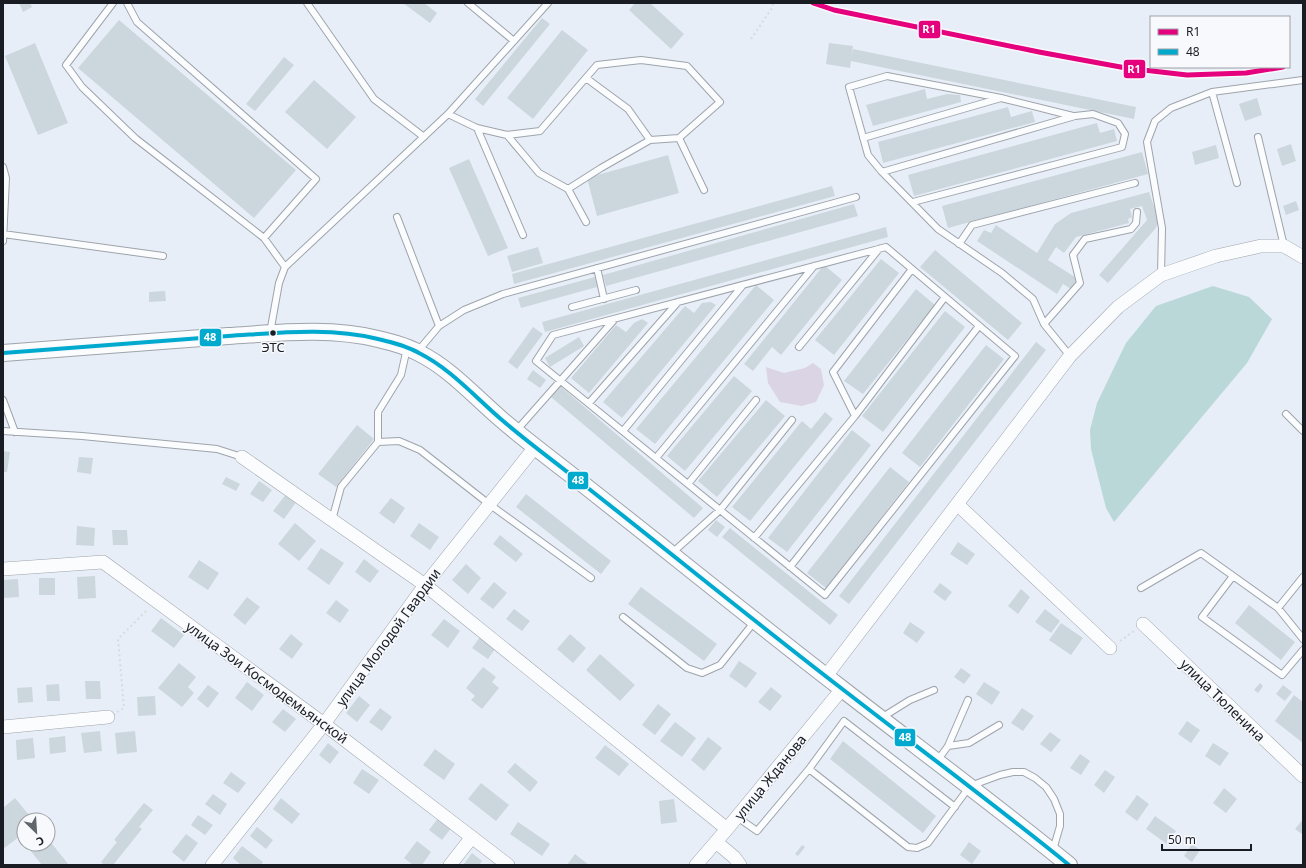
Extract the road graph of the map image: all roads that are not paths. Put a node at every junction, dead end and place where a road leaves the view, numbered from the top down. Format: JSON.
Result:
{"nodes":[{"id":1,"x":113,"y":3,"type":"edge"},
{"id":2,"x":127,"y":3,"type":"edge"},
{"id":3,"x":307,"y":3,"type":"edge"},
{"id":4,"x":468,"y":3,"type":"edge"},
{"id":5,"x":548,"y":3,"type":"edge"},
{"id":6,"x":514,"y":41,"type":"junction"},
{"id":7,"x":586,"y":78,"type":"junction"},
{"id":8,"x":1303,"y":80,"type":"edge"},
{"id":9,"x":1212,"y":92,"type":"junction"},
{"id":10,"x":1001,"y":98,"type":"junction"},
{"id":11,"x":448,"y":114,"type":"junction"},
{"id":12,"x":1075,"y":116,"type":"junction"},
{"id":13,"x":477,"y":128,"type":"junction"},
{"id":14,"x":507,"y":135,"type":"junction"},
{"id":15,"x":424,"y":137,"type":"junction"},
{"id":16,"x":1258,"y":137,"type":"dead end"},
{"id":17,"x":679,"y":138,"type":"junction"},
{"id":18,"x":863,"y":138,"type":"junction"},
{"id":19,"x":650,"y":140,"type":"junction"},
{"id":20,"x":3,"y":167,"type":"edge"},
{"id":21,"x":882,"y":172,"type":"junction"},
{"id":22,"x":1135,"y":183,"type":"dead end"},
{"id":23,"x":1237,"y":183,"type":"dead end"},
{"id":24,"x":568,"y":189,"type":"junction"},
{"id":25,"x":704,"y":190,"type":"dead end"},
{"id":26,"x":856,"y":197,"type":"dead end"},
{"id":27,"x":913,"y":202,"type":"junction"},
{"id":28,"x":1137,"y":212,"type":"dead end"},
{"id":29,"x":397,"y":217,"type":"dead end"},
{"id":30,"x":586,"y":222,"type":"dead end"},
{"id":31,"x":3,"y":234,"type":"edge"},
{"id":32,"x":523,"y":235,"type":"dead end"},
{"id":33,"x":264,"y":238,"type":"junction"},
{"id":34,"x":3,"y":241,"type":"edge"},
{"id":35,"x":959,"y":244,"type":"junction"},
{"id":36,"x":1284,"y":246,"type":"junction"},
{"id":37,"x":879,"y":248,"type":"junction"},
{"id":38,"x":1302,"y":255,"type":"edge"},
{"id":39,"x":163,"y":256,"type":"dead end"},
{"id":40,"x":814,"y":266,"type":"junction"},
{"id":41,"x":285,"y":267,"type":"junction"},
{"id":42,"x":597,"y":268,"type":"junction"},
{"id":43,"x":912,"y":269,"type":"junction"},
{"id":44,"x":1161,"y":276,"type":"junction"},
{"id":45,"x":743,"y":285,"type":"junction"},
{"id":46,"x":636,"y":290,"type":"dead end"},
{"id":47,"x":945,"y":297,"type":"junction"},
{"id":48,"x":604,"y":299,"type":"junction"},
{"id":49,"x":678,"y":302,"type":"junction"},
{"id":50,"x":572,"y":307,"type":"dead end"},
{"id":51,"x":614,"y":319,"type":"junction"},
{"id":52,"x":1044,"y":324,"type":"junction"},
{"id":53,"x":439,"y":326,"type":"junction"},
{"id":54,"x":979,"y":326,"type":"junction"},
{"id":55,"x":270,"y":334,"type":"junction"},
{"id":56,"x":799,"y":347,"type":"dead end"},
{"id":57,"x":412,"y":350,"type":"junction"},
{"id":58,"x":3,"y":353,"type":"edge"},
{"id":59,"x":1070,"y":356,"type":"junction"},
{"id":60,"x":561,"y":380,"type":"junction"},
{"id":61,"x":3,"y":400,"type":"edge"},
{"id":62,"x":756,"y":400,"type":"dead end"},
{"id":63,"x":589,"y":403,"type":"junction"},
{"id":64,"x":1286,"y":414,"type":"dead end"},
{"id":65,"x":855,"y":416,"type":"junction"},
{"id":66,"x":792,"y":420,"type":"dead end"},
{"id":67,"x":3,"y":431,"type":"edge"},
{"id":68,"x":516,"y":431,"type":"junction"},
{"id":69,"x":623,"y":431,"type":"junction"},
{"id":70,"x":1303,"y":431,"type":"edge"},
{"id":71,"x":15,"y":432,"type":"junction"},
{"id":72,"x":378,"y":442,"type":"junction"},
{"id":73,"x":535,"y":447,"type":"junction"},
{"id":74,"x":242,"y":457,"type":"joint"},
{"id":75,"x":656,"y":458,"type":"junction"},
{"id":76,"x":688,"y":484,"type":"junction"},
{"id":77,"x":489,"y":504,"type":"junction"},
{"id":78,"x":957,"y":504,"type":"junction"},
{"id":79,"x":720,"y":510,"type":"junction"},
{"id":80,"x":332,"y":520,"type":"junction"},
{"id":81,"x":754,"y":538,"type":"junction"},
{"id":82,"x":672,"y":553,"type":"junction"},
{"id":83,"x":790,"y":567,"type":"junction"},
{"id":84,"x":3,"y":569,"type":"edge"},
{"id":85,"x":1233,"y":576,"type":"junction"},
{"id":86,"x":1303,"y":577,"type":"edge"},
{"id":87,"x":591,"y":578,"type":"dead end"},
{"id":88,"x":425,"y":584,"type":"junction"},
{"id":89,"x":1141,"y":588,"type":"dead end"},
{"id":90,"x":1278,"y":608,"type":"junction"},
{"id":91,"x":623,"y":617,"type":"dead end"},
{"id":92,"x":755,"y":621,"type":"junction"},
{"id":93,"x":1143,"y":624,"type":"road end"},
{"id":94,"x":1303,"y":639,"type":"edge"},
{"id":95,"x":1110,"y":648,"type":"road end"},
{"id":96,"x":1303,"y":650,"type":"edge"},
{"id":97,"x":826,"y":676,"type":"junction"},
{"id":98,"x":842,"y":689,"type":"junction"},
{"id":99,"x":934,"y":690,"type":"dead end"},
{"id":100,"x":968,"y":700,"type":"dead end"},
{"id":101,"x":108,"y":717,"type":"road end"},
{"id":102,"x":881,"y":718,"type":"junction"},
{"id":103,"x":324,"y":724,"type":"junction"},
{"id":104,"x":999,"y":726,"type":"dead end"},
{"id":105,"x":3,"y":727,"type":"edge"},
{"id":106,"x":948,"y":746,"type":"junction"},
{"id":107,"x":937,"y":761,"type":"junction"},
{"id":108,"x":809,"y":769,"type":"junction"},
{"id":109,"x":1303,"y":776,"type":"edge"},
{"id":110,"x":970,"y":786,"type":"junction"},
{"id":111,"x":955,"y":807,"type":"junction"},
{"id":112,"x":737,"y":817,"type":"junction"},
{"id":113,"x":727,"y":829,"type":"junction"},
{"id":114,"x":472,"y":837,"type":"junction"},
{"id":115,"x":716,"y":842,"type":"junction"},
{"id":116,"x":1053,"y":852,"type":"junction"},
{"id":117,"x":212,"y":865,"type":"edge"},
{"id":118,"x":450,"y":865,"type":"edge"},
{"id":119,"x":508,"y":865,"type":"edge"},
{"id":120,"x":696,"y":865,"type":"edge"},
{"id":121,"x":740,"y":865,"type":"edge"},
{"id":122,"x":1069,"y":865,"type":"edge"}],
"edges":[{"from":1,"to":33,"type":"lane"},
{"from":2,"to":33,"type":"lane"},
{"from":3,"to":15,"type":"lane"},
{"from":4,"to":6,"type":"lane"},
{"from":5,"to":6,"type":"lane"},
{"from":6,"to":11,"type":"lane"},
{"from":7,"to":14,"type":"lane"},
{"from":7,"to":17,"type":"lane"},
{"from":7,"to":19,"type":"lane"},
{"from":8,"to":9,"type":"lane"},
{"from":9,"to":23,"type":"lane"},
{"from":9,"to":44,"type":"lane"},
{"from":10,"to":12,"type":"lane"},
{"from":10,"to":18,"type":"lane"},
{"from":10,"to":18,"type":"lane"},
{"from":11,"to":13,"type":"lane"},
{"from":11,"to":15,"type":"lane"},
{"from":12,"to":21,"type":"lane"},
{"from":12,"to":27,"type":"lane"},
{"from":13,"to":14,"type":"lane"},
{"from":13,"to":32,"type":"lane"},
{"from":14,"to":24,"type":"lane"},
{"from":15,"to":41,"type":"lane"},
{"from":16,"to":36,"type":"lane"},
{"from":17,"to":19,"type":"lane"},
{"from":17,"to":25,"type":"lane"},
{"from":18,"to":21,"type":"lane"},
{"from":19,"to":24,"type":"lane"},
{"from":20,"to":31,"type":"lane"},
{"from":21,"to":27,"type":"lane"},
{"from":22,"to":35,"type":"lane"},
{"from":24,"to":30,"type":"lane"},
{"from":26,"to":42,"type":"lane"},
{"from":27,"to":35,"type":"lane"},
{"from":28,"to":52,"type":"lane"},
{"from":29,"to":53,"type":"lane"},
{"from":31,"to":34,"type":"lane"},
{"from":31,"to":39,"type":"lane"},
{"from":33,"to":41,"type":"lane"},
{"from":35,"to":52,"type":"lane"},
{"from":36,"to":38,"type":"street"},
{"from":36,"to":44,"type":"street"},
{"from":37,"to":40,"type":"lane"},
{"from":37,"to":43,"type":"lane"},
{"from":37,"to":56,"type":"lane"},
{"from":40,"to":45,"type":"lane"},
{"from":40,"to":75,"type":"lane"},
{"from":41,"to":55,"type":"lane"},
{"from":42,"to":48,"type":"lane"},
{"from":42,"to":53,"type":"lane"},
{"from":43,"to":47,"type":"lane"},
{"from":43,"to":65,"type":"lane"},
{"from":44,"to":59,"type":"street"},
{"from":45,"to":49,"type":"lane"},
{"from":45,"to":69,"type":"lane"},
{"from":46,"to":48,"type":"lane"},
{"from":47,"to":54,"type":"lane"},
{"from":47,"to":65,"type":"lane"},
{"from":48,"to":50,"type":"lane"},
{"from":49,"to":51,"type":"lane"},
{"from":49,"to":63,"type":"lane"},
{"from":51,"to":60,"type":"lane"},
{"from":51,"to":60,"type":"lane"},
{"from":52,"to":59,"type":"lane"},
{"from":53,"to":57,"type":"lane"},
{"from":54,"to":83,"type":"lane"},
{"from":54,"to":83,"type":"lane"},
{"from":55,"to":57,"type":"street"},
{"from":55,"to":58,"type":"street"},
{"from":57,"to":68,"type":"street"},
{"from":57,"to":72,"type":"lane"},
{"from":59,"to":78,"type":"street"},
{"from":60,"to":63,"type":"lane"},
{"from":60,"to":68,"type":"lane"},
{"from":61,"to":71,"type":"lane"},
{"from":62,"to":76,"type":"lane"},
{"from":63,"to":69,"type":"lane"},
{"from":64,"to":70,"type":"lane"},
{"from":65,"to":81,"type":"lane"},
{"from":66,"to":79,"type":"lane"},
{"from":67,"to":71,"type":"lane"},
{"from":68,"to":73,"type":"street"},
{"from":69,"to":75,"type":"lane"},
{"from":71,"to":74,"type":"lane"},
{"from":72,"to":77,"type":"lane"},
{"from":72,"to":80,"type":"lane"},
{"from":73,"to":77,"type":"street","name":"улица Молодой Гвардии"},
{"from":73,"to":82,"type":"street"},
{"from":74,"to":80,"type":"street"},
{"from":75,"to":76,"type":"lane"},
{"from":76,"to":79,"type":"lane"},
{"from":77,"to":87,"type":"lane"},
{"from":77,"to":88,"type":"street","name":"улица Молодой Гвардии"},
{"from":78,"to":95,"type":"street"},
{"from":78,"to":97,"type":"street"},
{"from":79,"to":81,"type":"lane"},
{"from":79,"to":82,"type":"lane"},
{"from":80,"to":88,"type":"street"},
{"from":81,"to":83,"type":"lane"},
{"from":82,"to":92,"type":"street"},
{"from":84,"to":103,"type":"street","name":"улица Зои Космодемьянской"},
{"from":85,"to":89,"type":"lane"},
{"from":85,"to":90,"type":"lane"},
{"from":85,"to":96,"type":"lane"},
{"from":86,"to":90,"type":"lane"},
{"from":88,"to":103,"type":"street","name":"улица Молодой Гвардии"},
{"from":88,"to":113,"type":"street"},
{"from":90,"to":94,"type":"lane"},
{"from":91,"to":92,"type":"lane"},
{"from":92,"to":97,"type":"street"},
{"from":93,"to":109,"type":"street","name":"улица Тюленина"},
{"from":97,"to":98,"type":"street"},
{"from":98,"to":102,"type":"street"},
{"from":98,"to":112,"type":"street","name":"улица Жданова"},
{"from":99,"to":102,"type":"lane"},
{"from":100,"to":106,"type":"lane"},
{"from":101,"to":105,"type":"street"},
{"from":102,"to":107,"type":"street"},
{"from":103,"to":114,"type":"street","name":"улица Зои Космодемьянской"},
{"from":103,"to":117,"type":"street","name":"улица Молодой Гвардии"},
{"from":104,"to":106,"type":"lane"},
{"from":106,"to":107,"type":"lane"},
{"from":107,"to":110,"type":"street"},
{"from":108,"to":111,"type":"lane"},
{"from":108,"to":111,"type":"lane"},
{"from":108,"to":112,"type":"lane"},
{"from":110,"to":111,"type":"lane"},
{"from":110,"to":116,"type":"street"},
{"from":110,"to":116,"type":"lane"},
{"from":112,"to":113,"type":"street","name":"улица Жданова"},
{"from":113,"to":115,"type":"street","name":"улица Жданова"},
{"from":114,"to":118,"type":"street"},
{"from":114,"to":119,"type":"street","name":"улица Зои Космодемьянской"},
{"from":115,"to":120,"type":"street","name":"улица Жданова"},
{"from":115,"to":121,"type":"street"},
{"from":116,"to":122,"type":"street"}]}
